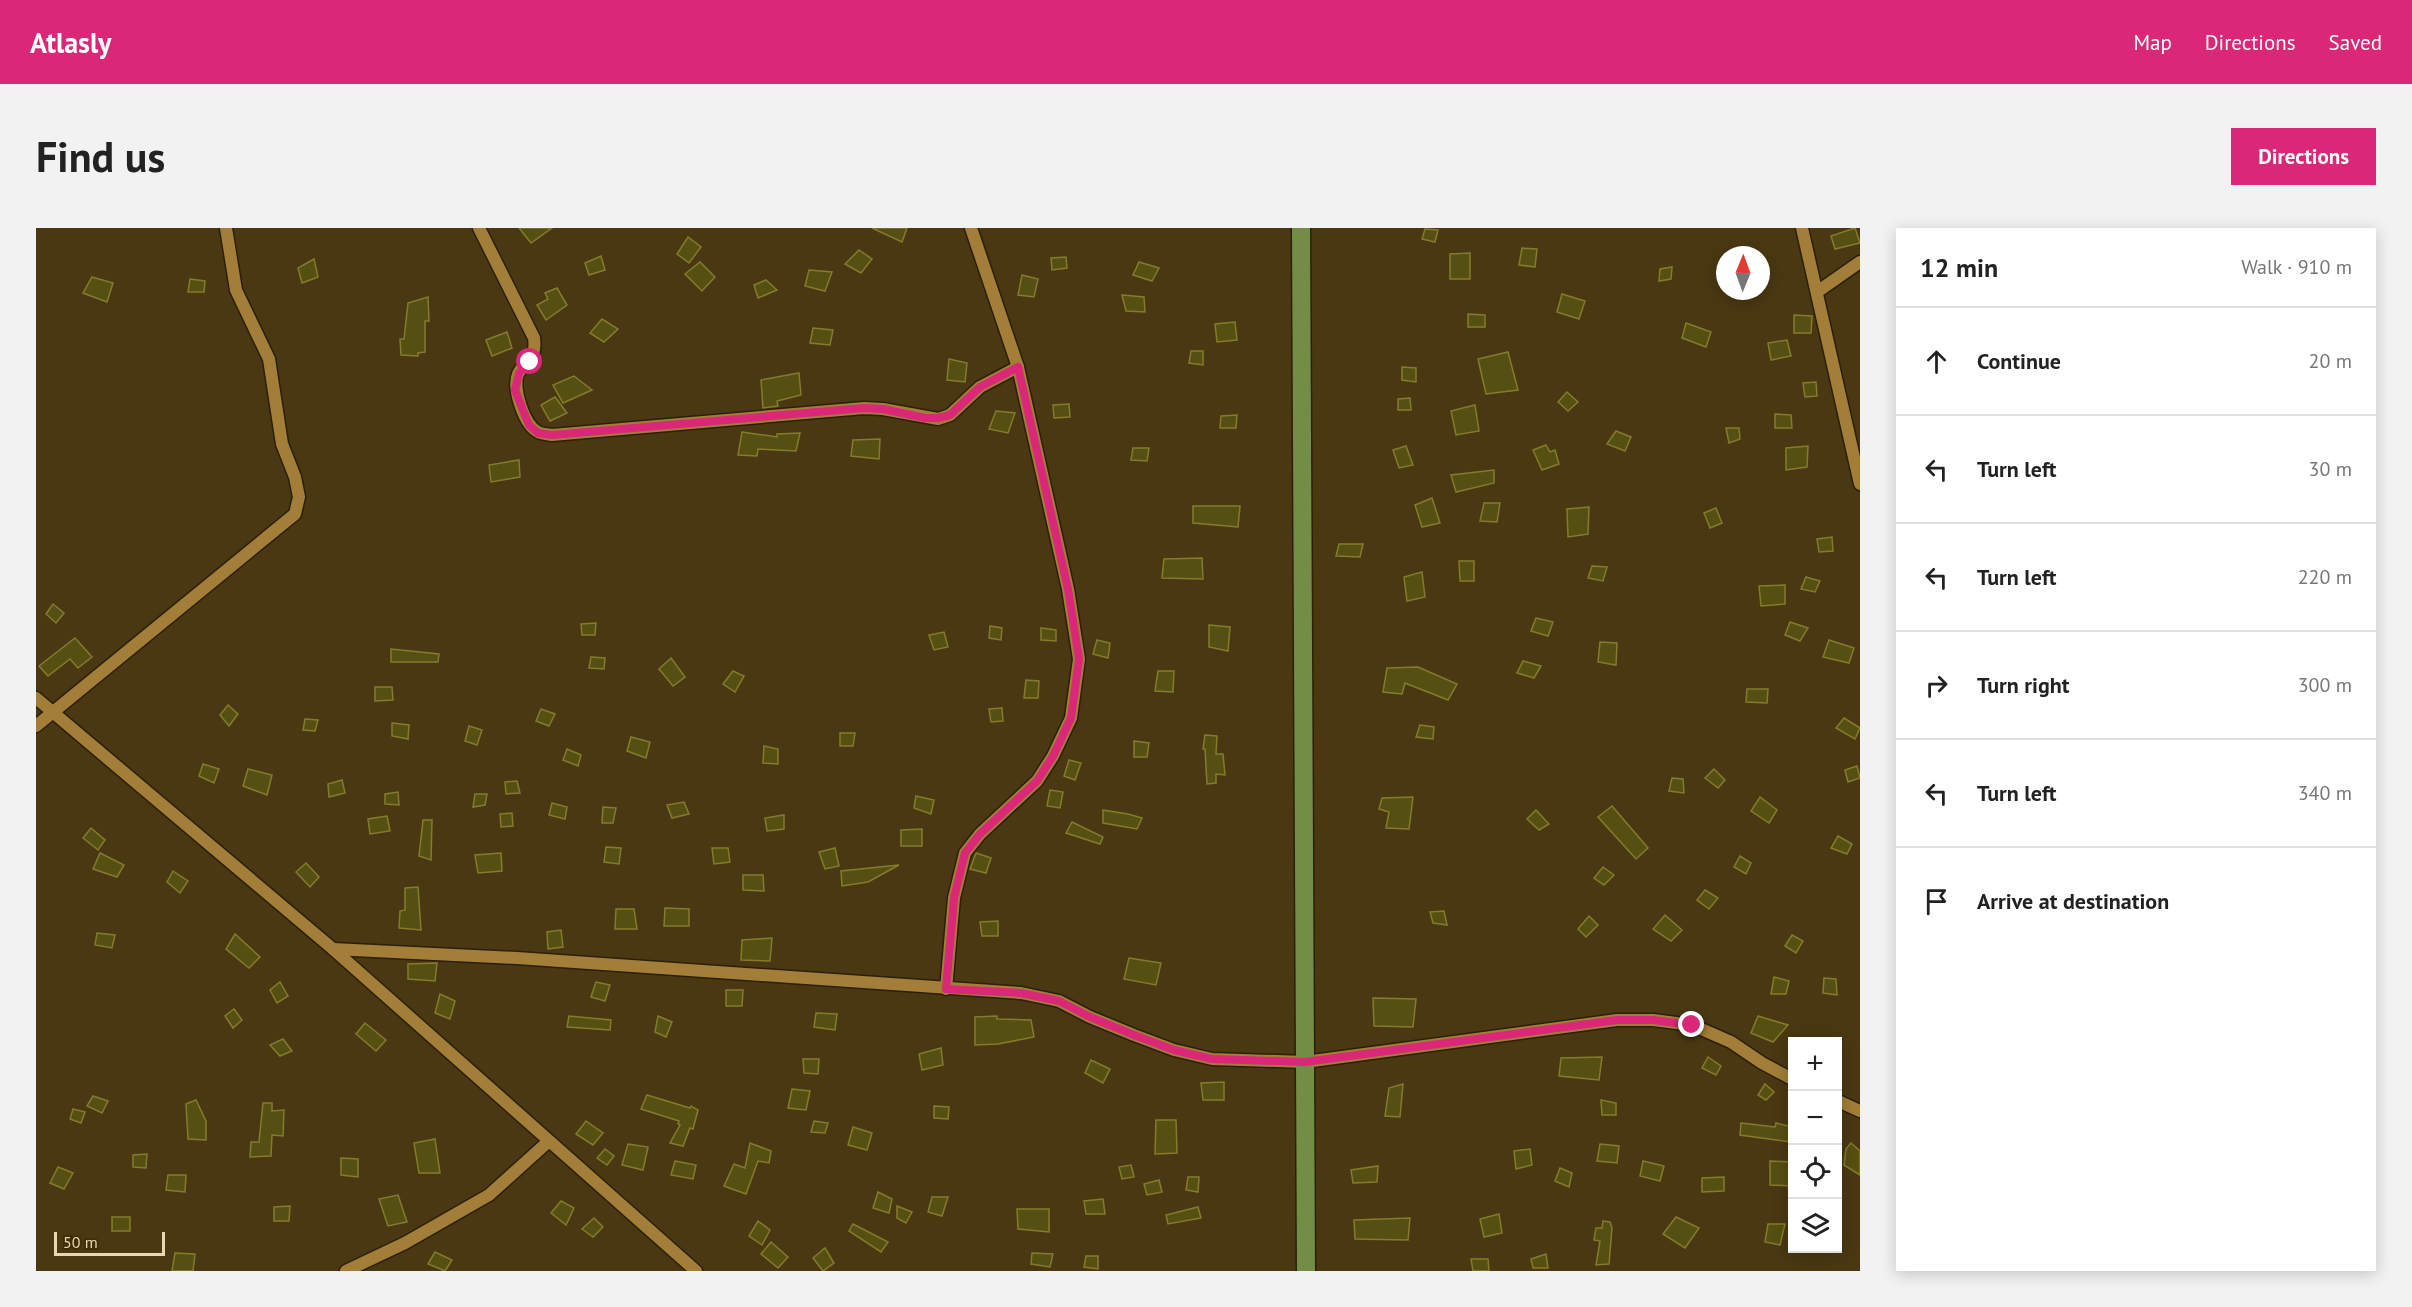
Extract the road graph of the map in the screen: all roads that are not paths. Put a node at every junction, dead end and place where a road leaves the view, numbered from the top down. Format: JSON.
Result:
{"nodes":[{"id":1,"x":226,"y":228,"type":"edge"},
{"id":2,"x":479,"y":228,"type":"edge"},
{"id":3,"x":971,"y":228,"type":"edge"},
{"id":4,"x":1301,"y":228,"type":"edge"},
{"id":5,"x":1802,"y":228,"type":"edge"},
{"id":6,"x":1860,"y":262,"type":"edge"},
{"id":7,"x":1817,"y":292,"type":"junction"},
{"id":8,"x":1018,"y":367,"type":"junction"},
{"id":9,"x":1860,"y":484,"type":"edge"},
{"id":10,"x":36,"y":698,"type":"edge"},
{"id":11,"x":52,"y":712,"type":"junction"},
{"id":12,"x":36,"y":726,"type":"edge"},
{"id":13,"x":333,"y":949,"type":"junction"},
{"id":14,"x":946,"y":989,"type":"junction"},
{"id":15,"x":1305,"y":1062,"type":"junction"},
{"id":16,"x":1788,"y":1077,"type":"edge"},
{"id":17,"x":1842,"y":1103,"type":"edge"},
{"id":18,"x":1860,"y":1111,"type":"edge"},
{"id":19,"x":549,"y":1141,"type":"junction"},
{"id":20,"x":346,"y":1271,"type":"edge"},
{"id":21,"x":696,"y":1271,"type":"edge"},
{"id":22,"x":1306,"y":1271,"type":"edge"}],
"edges":[{"from":1,"to":11,"type":"street"},
{"from":2,"to":8,"type":"street"},
{"from":3,"to":8,"type":"street"},
{"from":4,"to":15,"type":"main road"},
{"from":5,"to":7,"type":"street"},
{"from":6,"to":7,"type":"street"},
{"from":7,"to":9,"type":"street"},
{"from":8,"to":14,"type":"street"},
{"from":10,"to":11,"type":"street"},
{"from":11,"to":12,"type":"street"},
{"from":11,"to":13,"type":"street"},
{"from":13,"to":14,"type":"street"},
{"from":13,"to":19,"type":"street"},
{"from":14,"to":15,"type":"street"},
{"from":15,"to":16,"type":"street"},
{"from":15,"to":22,"type":"main road"},
{"from":17,"to":18,"type":"street"},
{"from":19,"to":20,"type":"street"},
{"from":19,"to":21,"type":"street"}]}
